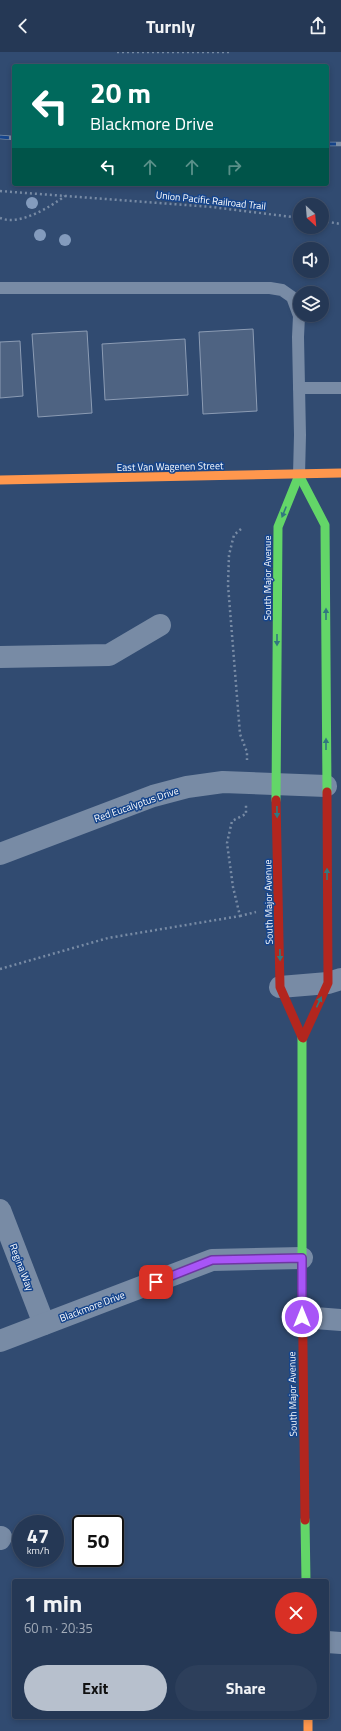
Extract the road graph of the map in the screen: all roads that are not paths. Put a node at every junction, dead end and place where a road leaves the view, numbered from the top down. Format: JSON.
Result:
{"nodes":[{"id":1,"x":0,"y":288,"type":"edge"},
{"id":2,"x":299,"y":388,"type":"junction"},
{"id":3,"x":341,"y":388,"type":"edge"},
{"id":4,"x":341,"y":473,"type":"edge"},
{"id":5,"x":299,"y":475,"type":"junction"},
{"id":6,"x":0,"y":480,"type":"edge"},
{"id":7,"x":160,"y":625,"type":"dead end"},
{"id":8,"x":0,"y":657,"type":"edge"},
{"id":9,"x":276,"y":785,"type":"junction"},
{"id":10,"x":326,"y":786,"type":"junction"},
{"id":11,"x":0,"y":854,"type":"edge"},
{"id":12,"x":335,"y":981,"type":"edge"},
{"id":13,"x":280,"y":987,"type":"junction"},
{"id":14,"x":303,"y":1038,"type":"junction"},
{"id":15,"x":0,"y":1210,"type":"edge"},
{"id":16,"x":302,"y":1258,"type":"junction"},
{"id":17,"x":302,"y":1317,"type":"junction"},
{"id":18,"x":341,"y":1320,"type":"edge"},
{"id":19,"x":44,"y":1324,"type":"junction"},
{"id":20,"x":0,"y":1341,"type":"edge"},
{"id":21,"x":306,"y":1579,"type":"edge"},
{"id":22,"x":329,"y":1642,"type":"edge"},
{"id":23,"x":341,"y":1643,"type":"edge"},
{"id":24,"x":308,"y":1719,"type":"edge"},
{"id":25,"x":308,"y":1731,"type":"edge"}],
"edges":[{"from":1,"to":2,"type":"lane"},
{"from":2,"to":3,"type":"lane"},
{"from":2,"to":5,"type":"lane"},
{"from":4,"to":5,"type":"main road","name":"East Van Wagenen Street"},
{"from":5,"to":6,"type":"main road","name":"East Van Wagenen Street"},
{"from":5,"to":9,"type":"main road","name":"South Major Avenue","one_way":true},
{"from":10,"to":5,"type":"main road","name":"South Major Avenue","one_way":true},
{"from":7,"to":8,"type":"street"},
{"from":9,"to":10,"type":"street","name":"Red Eucalyptus Drive"},
{"from":9,"to":11,"type":"street","name":"Red Eucalyptus Drive"},
{"from":9,"to":13,"type":"main road","name":"South Major Avenue","one_way":true},
{"from":12,"to":10,"type":"main road","name":"South Major Avenue","one_way":true},
{"from":12,"to":13,"type":"street"},
{"from":14,"to":12,"type":"main road","name":"South Major Avenue","one_way":true},
{"from":13,"to":14,"type":"main road","name":"South Major Avenue"},
{"from":14,"to":16,"type":"main road","name":"South Major Avenue"},
{"from":15,"to":19,"type":"street","name":"Regina Way"},
{"from":16,"to":17,"type":"main road","name":"South Major Avenue"},
{"from":16,"to":19,"type":"street","name":"Blackmore Drive"},
{"from":17,"to":18,"type":"street"},
{"from":17,"to":21,"type":"main road","name":"South Major Avenue"},
{"from":19,"to":20,"type":"street","name":"Blackmore Drive"},
{"from":22,"to":23,"type":"street"},
{"from":24,"to":25,"type":"main road"}]}
